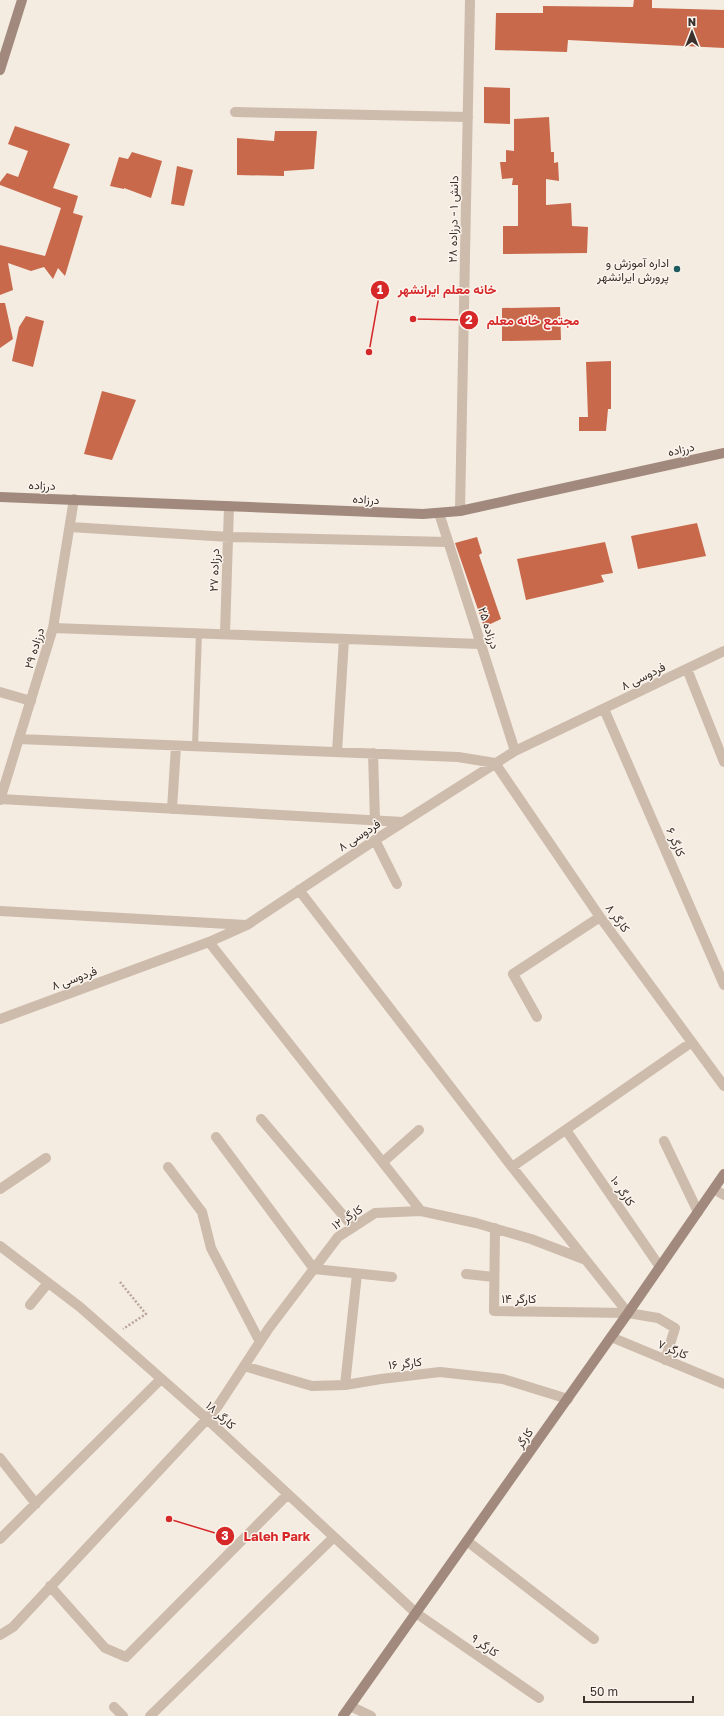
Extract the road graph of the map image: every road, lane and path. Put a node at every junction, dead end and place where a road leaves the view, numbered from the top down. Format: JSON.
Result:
{"nodes":[{"id":1,"x":22,"y":0,"type":"edge"},
{"id":2,"x":470,"y":0,"type":"edge"},
{"id":3,"x":0,"y":70,"type":"edge"},
{"id":4,"x":235,"y":112,"type":"dead end"},
{"id":5,"x":468,"y":117,"type":"junction"},
{"id":6,"x":724,"y":453,"type":"edge"},
{"id":7,"x":0,"y":497,"type":"edge"},
{"id":8,"x":74,"y":499,"type":"junction"},
{"id":9,"x":229,"y":506,"type":"junction"},
{"id":10,"x":460,"y":511,"type":"junction"},
{"id":11,"x":439,"y":513,"type":"junction"},
{"id":12,"x":70,"y":527,"type":"junction"},
{"id":13,"x":228,"y":537,"type":"junction"},
{"id":14,"x":448,"y":542,"type":"junction"},
{"id":15,"x":54,"y":628,"type":"junction"},
{"id":16,"x":199,"y":633,"type":"junction"},
{"id":17,"x":225,"y":634,"type":"junction"},
{"id":18,"x":344,"y":639,"type":"junction"},
{"id":19,"x":480,"y":644,"type":"junction"},
{"id":20,"x":724,"y":651,"type":"edge"},
{"id":21,"x":687,"y":669,"type":"junction"},
{"id":22,"x":0,"y":692,"type":"edge"},
{"id":23,"x":31,"y":701,"type":"junction"},
{"id":24,"x":604,"y":709,"type":"junction"},
{"id":25,"x":19,"y":739,"type":"junction"},
{"id":26,"x":176,"y":746,"type":"junction"},
{"id":27,"x":195,"y":746,"type":"junction"},
{"id":28,"x":515,"y":751,"type":"junction"},
{"id":29,"x":337,"y":752,"type":"junction"},
{"id":30,"x":373,"y":753,"type":"junction"},
{"id":31,"x":724,"y":762,"type":"edge"},
{"id":32,"x":496,"y":763,"type":"junction"},
{"id":33,"x":0,"y":799,"type":"edge"},
{"id":34,"x":172,"y":809,"type":"junction"},
{"id":35,"x":375,"y":821,"type":"junction"},
{"id":36,"x":403,"y":822,"type":"junction"},
{"id":37,"x":375,"y":840,"type":"junction"},
{"id":38,"x":397,"y":884,"type":"dead end"},
{"id":39,"x":299,"y":890,"type":"junction"},
{"id":40,"x":0,"y":911,"type":"edge"},
{"id":41,"x":600,"y":917,"type":"junction"},
{"id":42,"x":247,"y":925,"type":"junction"},
{"id":43,"x":209,"y":942,"type":"junction"},
{"id":44,"x":724,"y":985,"type":"edge"},
{"id":45,"x":537,"y":1017,"type":"dead end"},
{"id":46,"x":0,"y":1019,"type":"edge"},
{"id":47,"x":692,"y":1042,"type":"junction"},
{"id":48,"x":724,"y":1086,"type":"edge"},
{"id":49,"x":261,"y":1119,"type":"dead end"},
{"id":50,"x":419,"y":1130,"type":"dead end"},
{"id":51,"x":566,"y":1130,"type":"junction"},
{"id":52,"x":216,"y":1137,"type":"dead end"},
{"id":53,"x":664,"y":1141,"type":"dead end"},
{"id":54,"x":46,"y":1158,"type":"dead end"},
{"id":55,"x":383,"y":1162,"type":"junction"},
{"id":56,"x":168,"y":1167,"type":"dead end"},
{"id":57,"x":512,"y":1167,"type":"junction"},
{"id":58,"x":724,"y":1174,"type":"edge"},
{"id":59,"x":0,"y":1189,"type":"edge"},
{"id":60,"x":714,"y":1189,"type":"junction"},
{"id":61,"x":724,"y":1195,"type":"edge"},
{"id":62,"x":421,"y":1211,"type":"junction"},
{"id":63,"x":698,"y":1212,"type":"junction"},
{"id":64,"x":353,"y":1227,"type":"junction"},
{"id":65,"x":495,"y":1228,"type":"junction"},
{"id":66,"x":0,"y":1246,"type":"edge"},
{"id":67,"x":586,"y":1260,"type":"junction"},
{"id":68,"x":660,"y":1267,"type":"junction"},
{"id":69,"x":314,"y":1269,"type":"junction"},
{"id":70,"x":357,"y":1274,"type":"junction"},
{"id":71,"x":466,"y":1274,"type":"dead end"},
{"id":72,"x":392,"y":1277,"type":"dead end"},
{"id":73,"x":494,"y":1277,"type":"junction"},
{"id":74,"x":120,"y":1282,"type":"dead end"},
{"id":75,"x":48,"y":1283,"type":"junction"},
{"id":76,"x":30,"y":1305,"type":"dead end"},
{"id":77,"x":628,"y":1313,"type":"junction"},
{"id":78,"x":112,"y":1335,"type":"junction"},
{"id":79,"x":611,"y":1337,"type":"junction"},
{"id":80,"x":260,"y":1342,"type":"junction"},
{"id":81,"x":665,"y":1360,"type":"junction"},
{"id":82,"x":244,"y":1366,"type":"junction"},
{"id":83,"x":161,"y":1379,"type":"junction"},
{"id":84,"x":724,"y":1384,"type":"edge"},
{"id":85,"x":345,"y":1385,"type":"junction"},
{"id":86,"x":568,"y":1399,"type":"junction"},
{"id":87,"x":207,"y":1419,"type":"junction"},
{"id":88,"x":0,"y":1458,"type":"edge"},
{"id":89,"x":288,"y":1494,"type":"junction"},
{"id":90,"x":36,"y":1504,"type":"junction"},
{"id":91,"x":334,"y":1536,"type":"junction"},
{"id":92,"x":0,"y":1539,"type":"edge"},
{"id":93,"x":467,"y":1541,"type":"junction"},
{"id":94,"x":50,"y":1586,"type":"junction"},
{"id":95,"x":416,"y":1613,"type":"junction"},
{"id":96,"x":0,"y":1635,"type":"edge"},
{"id":97,"x":594,"y":1639,"type":"dead end"},
{"id":98,"x":539,"y":1698,"type":"dead end"},
{"id":99,"x":350,"y":1706,"type":"junction"},
{"id":100,"x":114,"y":1707,"type":"dead end"},
{"id":101,"x":123,"y":1716,"type":"edge"},
{"id":102,"x":150,"y":1716,"type":"edge"},
{"id":103,"x":343,"y":1716,"type":"edge"},
{"id":104,"x":371,"y":1716,"type":"edge"}],
"edges":[{"from":1,"to":3,"type":"main road"},
{"from":2,"to":5,"type":"street","name":"دانش ۱ - درزاده ۲۸"},
{"from":4,"to":5,"type":"street"},
{"from":5,"to":10,"type":"street","name":"دانش ۱ - درزاده ۲۸"},
{"from":6,"to":10,"type":"main road","name":"درزاده"},
{"from":7,"to":8,"type":"main road","name":"درزاده"},
{"from":8,"to":9,"type":"main road","name":"درزاده"},
{"from":8,"to":12,"type":"street","name":"درزاده ۲۹"},
{"from":9,"to":11,"type":"main road","name":"درزاده"},
{"from":9,"to":13,"type":"street","name":"درزاده ۲۷"},
{"from":10,"to":11,"type":"main road","name":"درزاده"},
{"from":11,"to":14,"type":"street","name":"درزاده ۲۵"},
{"from":12,"to":13,"type":"street"},
{"from":12,"to":15,"type":"street","name":"درزاده ۲۹"},
{"from":13,"to":14,"type":"street"},
{"from":13,"to":17,"type":"street","name":"درزاده ۲۷"},
{"from":14,"to":19,"type":"street","name":"درزاده ۲۵"},
{"from":15,"to":16,"type":"street"},
{"from":15,"to":23,"type":"street","name":"درزاده ۲۹"},
{"from":16,"to":17,"type":"street"},
{"from":16,"to":27,"type":"lane"},
{"from":17,"to":18,"type":"street"},
{"from":18,"to":19,"type":"street"},
{"from":18,"to":29,"type":"street"},
{"from":19,"to":28,"type":"street","name":"درزاده ۲۵"},
{"from":20,"to":21,"type":"street","name":"فردوسی ۸"},
{"from":21,"to":24,"type":"street","name":"فردوسی ۸"},
{"from":21,"to":31,"type":"street"},
{"from":22,"to":23,"type":"street"},
{"from":23,"to":25,"type":"street","name":"درزاده ۲۹"},
{"from":24,"to":28,"type":"street","name":"فردوسی ۸"},
{"from":24,"to":44,"type":"street","name":"کارگر ۶"},
{"from":25,"to":26,"type":"street"},
{"from":25,"to":33,"type":"street","name":"درزاده ۲۹"},
{"from":26,"to":27,"type":"street"},
{"from":26,"to":34,"type":"street"},
{"from":27,"to":29,"type":"street"},
{"from":28,"to":32,"type":"street","name":"فردوسی ۸"},
{"from":29,"to":30,"type":"street"},
{"from":30,"to":32,"type":"street"},
{"from":30,"to":35,"type":"street"},
{"from":32,"to":36,"type":"street","name":"فردوسی ۸"},
{"from":32,"to":41,"type":"street","name":"کارگر ۸"},
{"from":33,"to":34,"type":"street"},
{"from":34,"to":35,"type":"street"},
{"from":35,"to":36,"type":"street"},
{"from":36,"to":37,"type":"street","name":"فردوسی ۸"},
{"from":37,"to":38,"type":"street"},
{"from":37,"to":39,"type":"street","name":"فردوسی ۸"},
{"from":39,"to":42,"type":"street","name":"فردوسی ۸"},
{"from":39,"to":57,"type":"street"},
{"from":40,"to":42,"type":"street"},
{"from":41,"to":45,"type":"street"},
{"from":41,"to":47,"type":"street","name":"کارگر ۸"},
{"from":42,"to":43,"type":"street","name":"فردوسی ۸"},
{"from":43,"to":46,"type":"street","name":"فردوسی ۸"},
{"from":43,"to":55,"type":"street"},
{"from":47,"to":48,"type":"street","name":"کارگر ۸"},
{"from":47,"to":51,"type":"street"},
{"from":49,"to":64,"type":"street"},
{"from":50,"to":55,"type":"street"},
{"from":51,"to":57,"type":"street"},
{"from":51,"to":68,"type":"street","name":"کارگر ۱۰"},
{"from":52,"to":69,"type":"street"},
{"from":53,"to":63,"type":"street"},
{"from":54,"to":59,"type":"street"},
{"from":55,"to":62,"type":"street"},
{"from":56,"to":80,"type":"street"},
{"from":57,"to":67,"type":"street"},
{"from":58,"to":60,"type":"main road","name":"کارگر"},
{"from":60,"to":61,"type":"street"},
{"from":60,"to":63,"type":"main road","name":"کارگر"},
{"from":62,"to":64,"type":"street","name":"کارگر ۱۲"},
{"from":62,"to":65,"type":"street","name":"کارگر ۱۲"},
{"from":63,"to":68,"type":"main road","name":"کارگر"},
{"from":64,"to":69,"type":"street","name":"کارگر ۱۲"},
{"from":65,"to":67,"type":"street","name":"کارگر ۱۲"},
{"from":65,"to":73,"type":"street","name":"کارگر ۱۴"},
{"from":66,"to":75,"type":"street","name":"کارگر ۱۸"},
{"from":67,"to":77,"type":"street"},
{"from":68,"to":77,"type":"main road","name":"کارگر"},
{"from":69,"to":70,"type":"street"},
{"from":69,"to":80,"type":"street","name":"کارگر ۱۲"},
{"from":70,"to":72,"type":"street"},
{"from":70,"to":85,"type":"street"},
{"from":71,"to":73,"type":"street"},
{"from":73,"to":77,"type":"street","name":"کارگر ۱۴"},
{"from":74,"to":78,"type":"path"},
{"from":75,"to":76,"type":"street"},
{"from":75,"to":78,"type":"street","name":"کارگر ۱۸"},
{"from":77,"to":79,"type":"main road","name":"کارگر"},
{"from":77,"to":81,"type":"street"},
{"from":78,"to":83,"type":"street","name":"کارگر ۱۸"},
{"from":79,"to":81,"type":"street","name":"کارگر ۷"},
{"from":79,"to":86,"type":"main road","name":"کارگر"},
{"from":80,"to":82,"type":"street","name":"کارگر ۱۲"},
{"from":81,"to":84,"type":"street","name":"کارگر ۷"},
{"from":82,"to":85,"type":"street","name":"کارگر ۱۶"},
{"from":82,"to":87,"type":"street","name":"کارگر ۱۲"},
{"from":83,"to":87,"type":"street","name":"کارگر ۱۸"},
{"from":83,"to":90,"type":"street"},
{"from":85,"to":86,"type":"street","name":"کارگر ۱۶"},
{"from":86,"to":93,"type":"main road","name":"کارگر"},
{"from":87,"to":89,"type":"street","name":"کارگر ۱۸"},
{"from":87,"to":94,"type":"street","name":"کارگر ۱۲"},
{"from":88,"to":90,"type":"street"},
{"from":89,"to":91,"type":"street","name":"کارگر ۱۸"},
{"from":89,"to":94,"type":"street"},
{"from":90,"to":92,"type":"street"},
{"from":91,"to":95,"type":"street","name":"کارگر ۱۸"},
{"from":91,"to":102,"type":"street"},
{"from":93,"to":95,"type":"main road","name":"کارگر"},
{"from":93,"to":97,"type":"street"},
{"from":94,"to":96,"type":"street","name":"کارگر ۱۲"},
{"from":95,"to":98,"type":"street","name":"کارگر ۹"},
{"from":95,"to":99,"type":"main road","name":"کارگر"},
{"from":99,"to":103,"type":"main road","name":"کارگر"},
{"from":99,"to":104,"type":"street"},
{"from":100,"to":101,"type":"street"}]}
